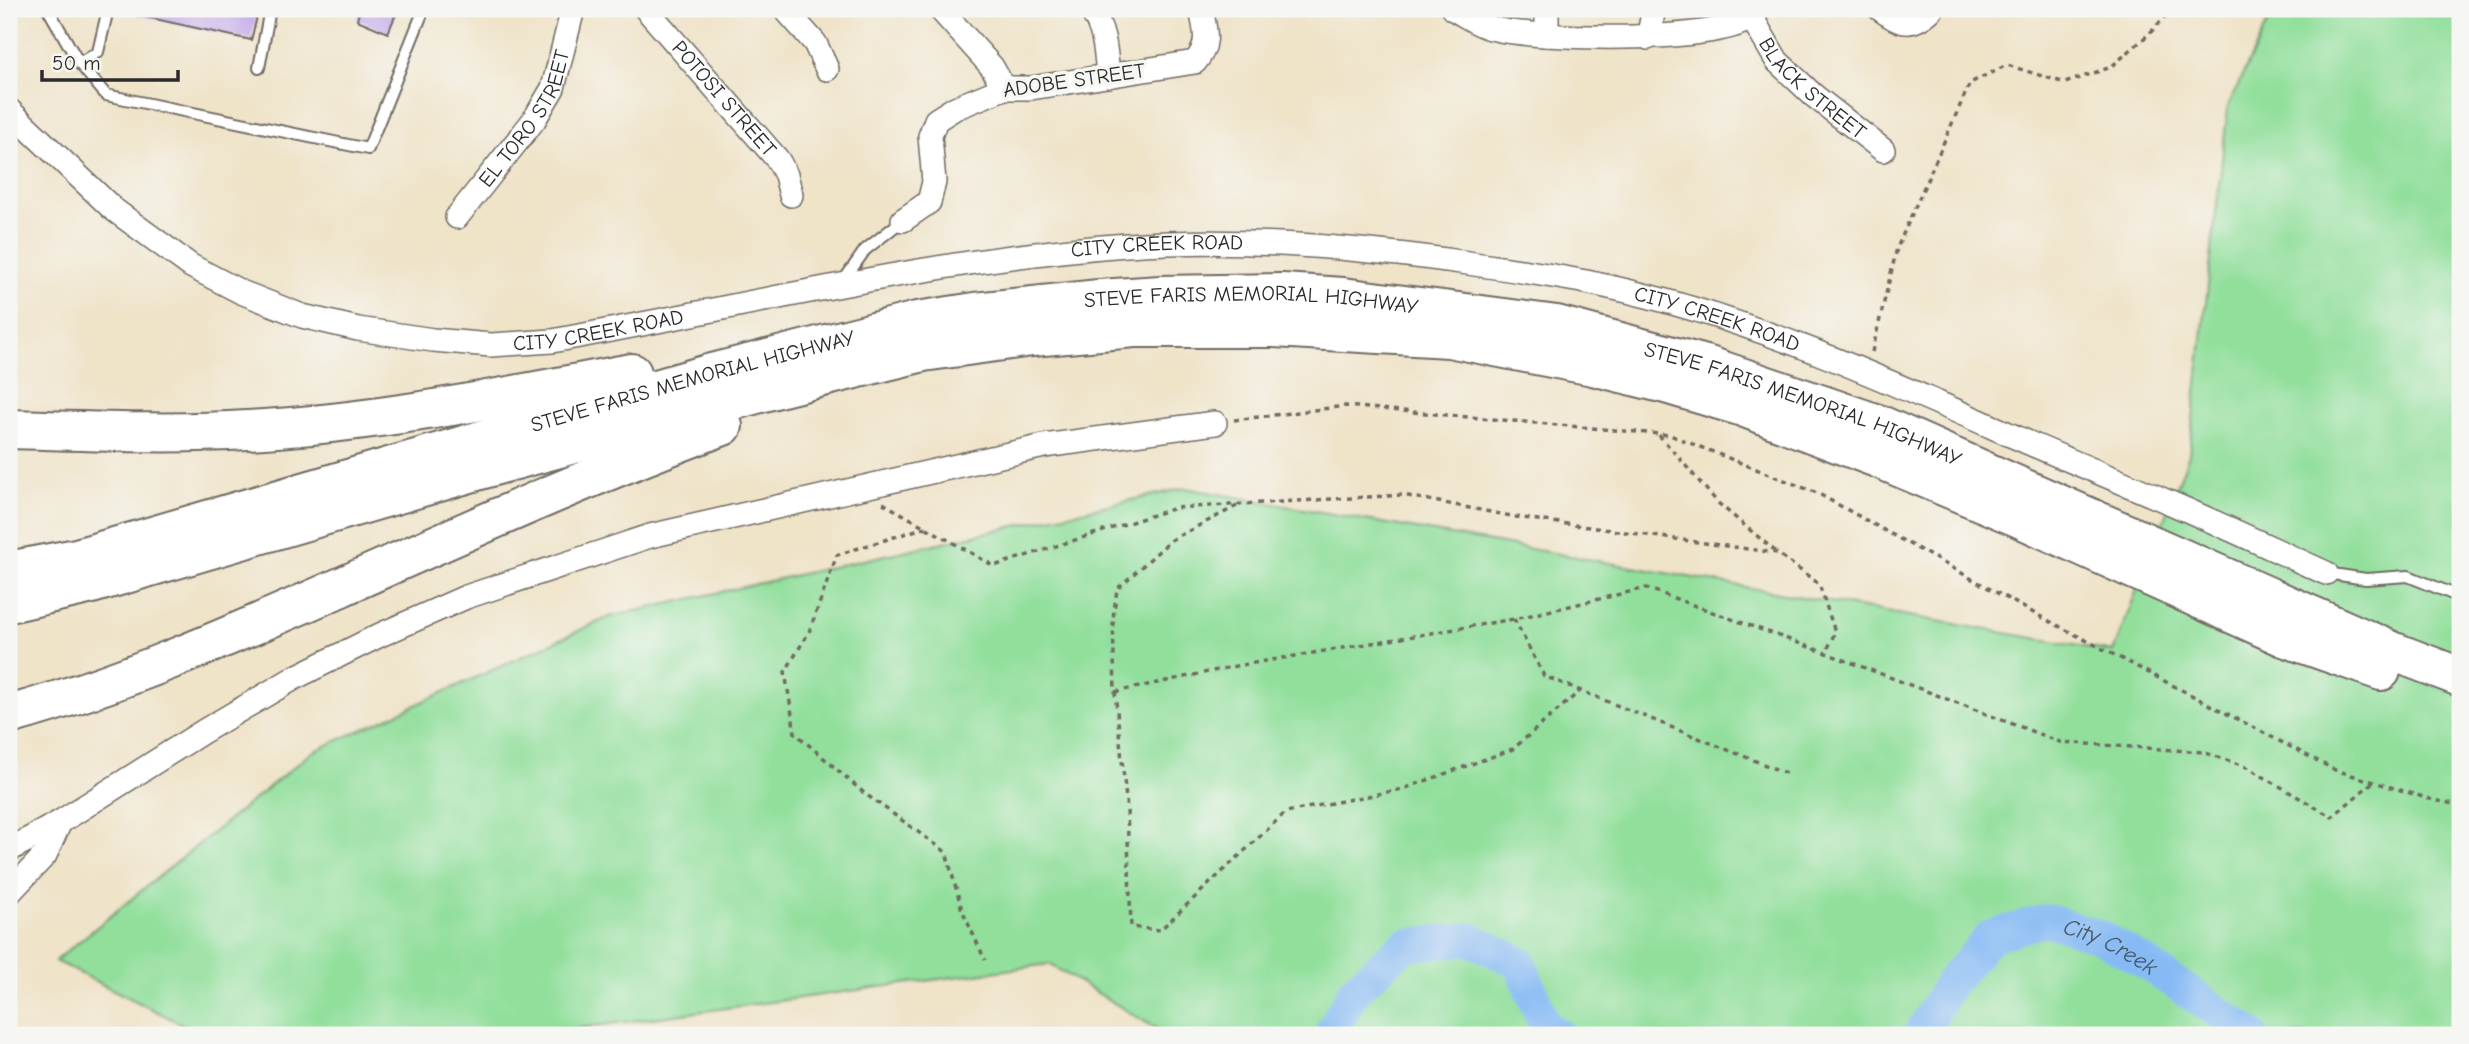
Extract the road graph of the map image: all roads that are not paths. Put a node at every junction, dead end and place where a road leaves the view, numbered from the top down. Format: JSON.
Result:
{"nodes":[{"id":1,"x":48,"y":9,"type":"edge"},
{"id":2,"x":108,"y":9,"type":"edge"},
{"id":3,"x":270,"y":9,"type":"edge"},
{"id":4,"x":424,"y":9,"type":"edge"},
{"id":5,"x":573,"y":9,"type":"edge"},
{"id":6,"x":646,"y":9,"type":"edge"},
{"id":7,"x":785,"y":9,"type":"edge"},
{"id":8,"x":940,"y":9,"type":"edge"},
{"id":9,"x":1090,"y":9,"type":"edge"},
{"id":10,"x":1201,"y":9,"type":"edge"},
{"id":11,"x":1453,"y":9,"type":"edge"},
{"id":12,"x":1546,"y":9,"type":"edge"},
{"id":13,"x":1654,"y":9,"type":"edge"},
{"id":14,"x":1880,"y":9,"type":"edge"},
{"id":15,"x":1932,"y":9,"type":"edge"},
{"id":16,"x":1755,"y":13,"type":"edge"},
{"id":17,"x":1546,"y":35,"type":"junction"},
{"id":18,"x":1648,"y":38,"type":"junction"},
{"id":19,"x":79,"y":63,"type":"junction"},
{"id":20,"x":258,"y":68,"type":"dead end"},
{"id":21,"x":827,"y":69,"type":"dead end"},
{"id":22,"x":1108,"y":76,"type":"junction"},
{"id":23,"x":1004,"y":88,"type":"junction"},
{"id":24,"x":15,"y":120,"type":"edge"},
{"id":25,"x":1883,"y":150,"type":"dead end"},
{"id":26,"x":791,"y":195,"type":"dead end"},
{"id":27,"x":457,"y":218,"type":"dead end"},
{"id":28,"x":903,"y":220,"type":"joint"},
{"id":29,"x":841,"y":285,"type":"junction"},
{"id":30,"x":917,"y":321,"type":"junction"},
{"id":31,"x":1032,"y":337,"type":"junction"},
{"id":32,"x":1215,"y":422,"type":"road end"},
{"id":33,"x":9,"y":429,"type":"edge"},
{"id":34,"x":9,"y":571,"type":"edge"},
{"id":35,"x":2326,"y":573,"type":"joint"},
{"id":36,"x":2460,"y":597,"type":"edge"},
{"id":37,"x":9,"y":603,"type":"edge"},
{"id":38,"x":2460,"y":677,"type":"edge"},
{"id":39,"x":2460,"y":699,"type":"edge"},
{"id":40,"x":9,"y":715,"type":"edge"},
{"id":41,"x":60,"y":822,"type":"junction"},
{"id":42,"x":9,"y":850,"type":"edge"},
{"id":43,"x":9,"y":893,"type":"edge"}],
"edges":[{"from":1,"to":19,"type":"lane"},
{"from":2,"to":19,"type":"lane"},
{"from":3,"to":20,"type":"lane"},
{"from":4,"to":19,"type":"lane"},
{"from":5,"to":27,"type":"street","name":"EL TORO STREET"},
{"from":6,"to":26,"type":"street","name":"POTOSI STREET"},
{"from":7,"to":21,"type":"street"},
{"from":8,"to":23,"type":"street"},
{"from":9,"to":22,"type":"street"},
{"from":10,"to":22,"type":"street","name":"ADOBE STREET"},
{"from":11,"to":17,"type":"street"},
{"from":12,"to":17,"type":"street"},
{"from":13,"to":18,"type":"street"},
{"from":14,"to":15,"type":"street"},
{"from":16,"to":18,"type":"street"},
{"from":16,"to":25,"type":"street","name":"BLACK STREET"},
{"from":17,"to":18,"type":"street"},
{"from":22,"to":23,"type":"street","name":"ADOBE STREET"},
{"from":23,"to":28,"type":"street","name":"ADOBE STREET"},
{"from":24,"to":29,"type":"street","name":"CITY CREEK ROAD"},
{"from":28,"to":29,"type":"lane"},
{"from":29,"to":35,"type":"street","name":"CITY CREEK ROAD"},
{"from":30,"to":33,"type":"highway"},
{"from":30,"to":34,"type":"highway","name":"STEVE FARIS MEMORIAL HIGHWAY"},
{"from":30,"to":38,"type":"highway","name":"STEVE FARIS MEMORIAL HIGHWAY"},
{"from":31,"to":37,"type":"highway","name":"STEVE FARIS MEMORIAL HIGHWAY"},
{"from":31,"to":39,"type":"highway","name":"STEVE FARIS MEMORIAL HIGHWAY"},
{"from":31,"to":40,"type":"highway"},
{"from":32,"to":41,"type":"street"},
{"from":35,"to":36,"type":"lane"},
{"from":41,"to":42,"type":"street"},
{"from":41,"to":43,"type":"street"}]}
